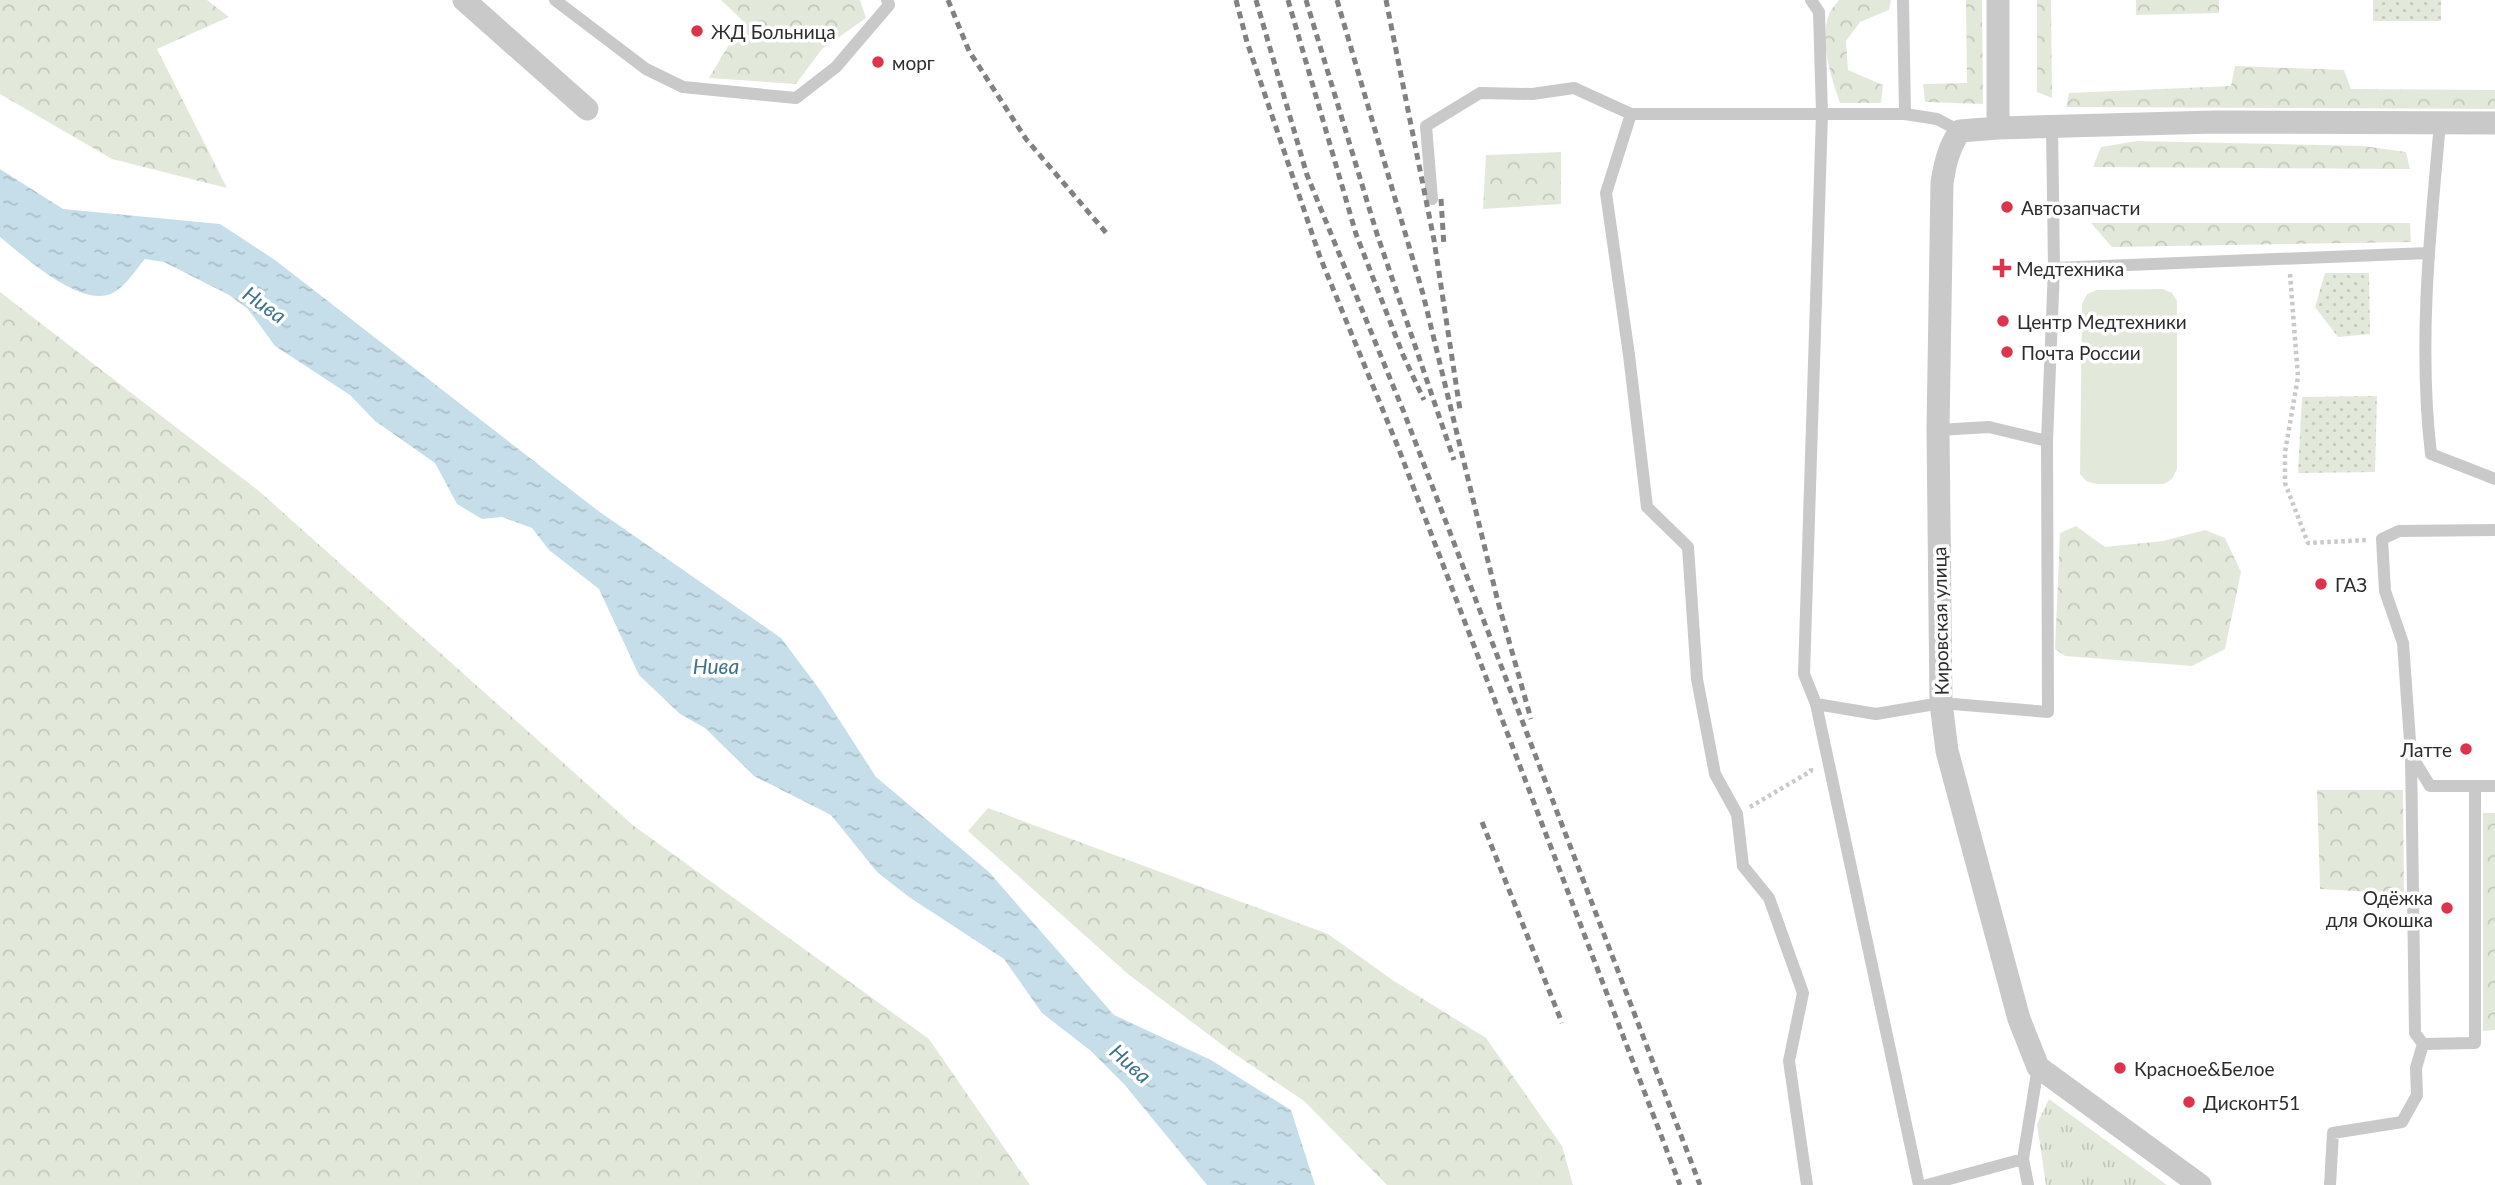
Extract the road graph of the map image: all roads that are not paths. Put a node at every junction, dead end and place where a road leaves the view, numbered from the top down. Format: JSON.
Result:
{"nodes":[{"id":1,"x":464,"y":0,"type":"edge"},
{"id":2,"x":555,"y":0,"type":"edge"},
{"id":3,"x":887,"y":0,"type":"edge"},
{"id":4,"x":1811,"y":0,"type":"edge"},
{"id":5,"x":1903,"y":0,"type":"edge"},
{"id":6,"x":1998,"y":0,"type":"edge"},
{"id":7,"x":587,"y":109,"type":"dead end"},
{"id":8,"x":1631,"y":114,"type":"junction"},
{"id":9,"x":1822,"y":114,"type":"junction"},
{"id":10,"x":1905,"y":114,"type":"junction"},
{"id":11,"x":2495,"y":123,"type":"edge"},
{"id":12,"x":2440,"y":124,"type":"junction"},
{"id":13,"x":2052,"y":125,"type":"junction"},
{"id":14,"x":1998,"y":128,"type":"junction"},
{"id":15,"x":1961,"y":131,"type":"junction"},
{"id":16,"x":1432,"y":199,"type":"dead end"},
{"id":17,"x":2428,"y":253,"type":"junction"},
{"id":18,"x":2054,"y":268,"type":"junction"},
{"id":19,"x":1938,"y":430,"type":"junction"},
{"id":20,"x":2047,"y":441,"type":"junction"},
{"id":21,"x":2495,"y":479,"type":"edge"},
{"id":22,"x":2495,"y":530,"type":"edge"},
{"id":23,"x":1816,"y":704,"type":"junction"},
{"id":24,"x":1941,"y":704,"type":"junction"},
{"id":25,"x":2411,"y":755,"type":"junction"},
{"id":26,"x":2475,"y":786,"type":"junction"},
{"id":27,"x":2495,"y":786,"type":"edge"},
{"id":28,"x":2423,"y":1044,"type":"junction"},
{"id":29,"x":2038,"y":1067,"type":"junction"},
{"id":30,"x":2023,"y":1159,"type":"junction"},
{"id":31,"x":1807,"y":1185,"type":"edge"},
{"id":32,"x":1919,"y":1185,"type":"edge"},
{"id":33,"x":1927,"y":1185,"type":"edge"},
{"id":34,"x":2028,"y":1185,"type":"edge"},
{"id":35,"x":2200,"y":1185,"type":"edge"},
{"id":36,"x":2330,"y":1185,"type":"edge"}],
"edges":[{"from":1,"to":7,"type":"street"},
{"from":2,"to":3,"type":"lane"},
{"from":4,"to":9,"type":"lane"},
{"from":5,"to":10,"type":"lane"},
{"from":6,"to":14,"type":"street"},
{"from":8,"to":9,"type":"lane"},
{"from":8,"to":16,"type":"lane"},
{"from":8,"to":31,"type":"lane"},
{"from":9,"to":10,"type":"lane"},
{"from":9,"to":23,"type":"lane"},
{"from":10,"to":15,"type":"lane"},
{"from":11,"to":12,"type":"street"},
{"from":12,"to":13,"type":"street"},
{"from":12,"to":17,"type":"lane"},
{"from":13,"to":14,"type":"street"},
{"from":13,"to":18,"type":"lane"},
{"from":14,"to":15,"type":"street"},
{"from":15,"to":19,"type":"street","name":"Кировская улица"},
{"from":17,"to":18,"type":"lane"},
{"from":17,"to":21,"type":"lane"},
{"from":18,"to":20,"type":"lane"},
{"from":19,"to":20,"type":"lane"},
{"from":19,"to":24,"type":"street","name":"Кировская улица"},
{"from":20,"to":24,"type":"lane"},
{"from":22,"to":25,"type":"lane"},
{"from":23,"to":24,"type":"lane"},
{"from":23,"to":32,"type":"lane"},
{"from":24,"to":29,"type":"street","name":"Кировская улица"},
{"from":25,"to":26,"type":"lane"},
{"from":25,"to":28,"type":"lane"},
{"from":26,"to":27,"type":"lane"},
{"from":26,"to":28,"type":"lane"},
{"from":28,"to":36,"type":"lane"},
{"from":29,"to":30,"type":"lane"},
{"from":29,"to":35,"type":"street"},
{"from":30,"to":33,"type":"lane"},
{"from":30,"to":34,"type":"lane"}]}
